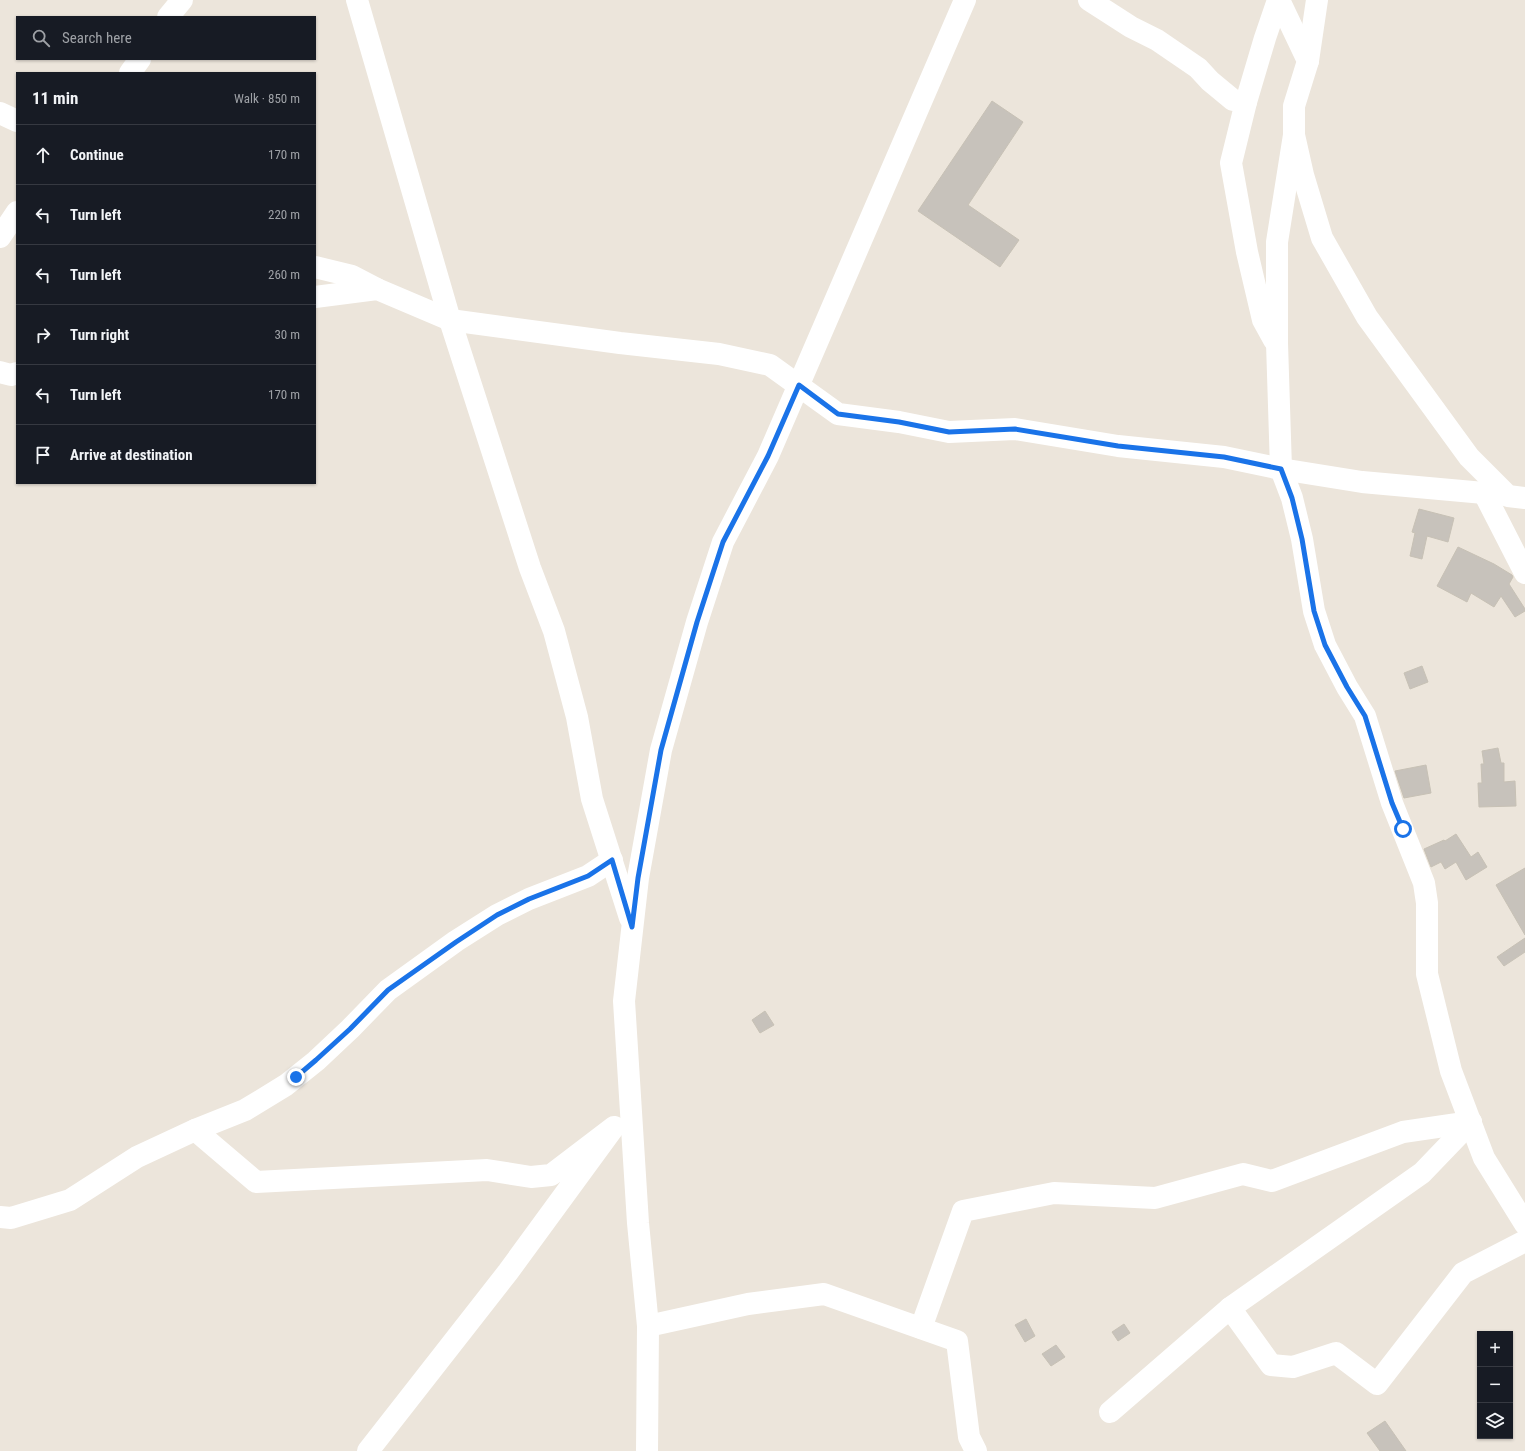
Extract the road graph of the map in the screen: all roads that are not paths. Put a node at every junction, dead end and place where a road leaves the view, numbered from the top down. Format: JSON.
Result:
{"nodes":[{"id":1,"x":182,"y":0,"type":"edge"},
{"id":2,"x":357,"y":0,"type":"edge"},
{"id":3,"x":965,"y":0,"type":"edge"},
{"id":4,"x":1089,"y":0,"type":"edge"},
{"id":5,"x":1278,"y":0,"type":"edge"},
{"id":6,"x":1316,"y":0,"type":"edge"},
{"id":7,"x":169,"y":16,"type":"edge"},
{"id":8,"x":139,"y":60,"type":"edge"},
{"id":9,"x":1308,"y":61,"type":"junction"},
{"id":10,"x":131,"y":72,"type":"edge"},
{"id":11,"x":1246,"y":102,"type":"junction"},
{"id":12,"x":0,"y":113,"type":"edge"},
{"id":13,"x":16,"y":121,"type":"edge"},
{"id":14,"x":1294,"y":135,"type":"junction"},
{"id":15,"x":16,"y":213,"type":"edge"},
{"id":16,"x":0,"y":237,"type":"edge"},
{"id":17,"x":316,"y":267,"type":"edge"},
{"id":18,"x":376,"y":289,"type":"junction"},
{"id":19,"x":316,"y":297,"type":"edge"},
{"id":20,"x":450,"y":320,"type":"junction"},
{"id":21,"x":1277,"y":343,"type":"junction"},
{"id":22,"x":0,"y":372,"type":"edge"},
{"id":23,"x":16,"y":374,"type":"edge"},
{"id":24,"x":799,"y":385,"type":"junction"},
{"id":25,"x":1281,"y":469,"type":"junction"},
{"id":26,"x":1484,"y":493,"type":"junction"},
{"id":27,"x":1516,"y":497,"type":"edge"},
{"id":28,"x":1525,"y":573,"type":"edge"},
{"id":29,"x":612,"y":860,"type":"junction"},
{"id":30,"x":632,"y":927,"type":"junction"},
{"id":31,"x":630,"y":1108,"type":"junction"},
{"id":32,"x":1471,"y":1122,"type":"junction"},
{"id":33,"x":614,"y":1127,"type":"junction"},
{"id":34,"x":195,"y":1130,"type":"junction"},
{"id":35,"x":0,"y":1217,"type":"edge"},
{"id":36,"x":1525,"y":1224,"type":"edge"},
{"id":37,"x":1525,"y":1241,"type":"edge"},
{"id":38,"x":1230,"y":1308,"type":"junction"},
{"id":39,"x":648,"y":1326,"type":"junction"},
{"id":40,"x":920,"y":1328,"type":"junction"},
{"id":41,"x":1110,"y":1412,"type":"dead end"},
{"id":42,"x":368,"y":1451,"type":"edge"},
{"id":43,"x":647,"y":1451,"type":"edge"},
{"id":44,"x":976,"y":1451,"type":"edge"}],
"edges":[{"from":1,"to":7,"type":"street"},
{"from":2,"to":20,"type":"street"},
{"from":3,"to":24,"type":"street"},
{"from":4,"to":11,"type":"street"},
{"from":5,"to":9,"type":"street"},
{"from":5,"to":11,"type":"street"},
{"from":6,"to":9,"type":"street"},
{"from":8,"to":10,"type":"street"},
{"from":9,"to":14,"type":"street"},
{"from":11,"to":21,"type":"street"},
{"from":12,"to":13,"type":"street"},
{"from":14,"to":21,"type":"street"},
{"from":14,"to":27,"type":"street"},
{"from":15,"to":16,"type":"street"},
{"from":17,"to":18,"type":"street"},
{"from":18,"to":19,"type":"street"},
{"from":18,"to":20,"type":"street"},
{"from":20,"to":24,"type":"street"},
{"from":20,"to":29,"type":"street"},
{"from":21,"to":25,"type":"street"},
{"from":22,"to":23,"type":"street"},
{"from":24,"to":25,"type":"street"},
{"from":24,"to":30,"type":"street"},
{"from":25,"to":26,"type":"street"},
{"from":25,"to":32,"type":"street"},
{"from":26,"to":27,"type":"street"},
{"from":26,"to":28,"type":"street"},
{"from":29,"to":30,"type":"street"},
{"from":29,"to":34,"type":"street"},
{"from":30,"to":31,"type":"street"},
{"from":31,"to":33,"type":"street"},
{"from":31,"to":39,"type":"street"},
{"from":32,"to":36,"type":"street"},
{"from":32,"to":38,"type":"street"},
{"from":32,"to":40,"type":"street"},
{"from":33,"to":34,"type":"street"},
{"from":33,"to":42,"type":"street"},
{"from":34,"to":35,"type":"street"},
{"from":37,"to":38,"type":"street"},
{"from":38,"to":41,"type":"street"},
{"from":39,"to":40,"type":"street"},
{"from":39,"to":43,"type":"street"},
{"from":40,"to":44,"type":"street"}]}
